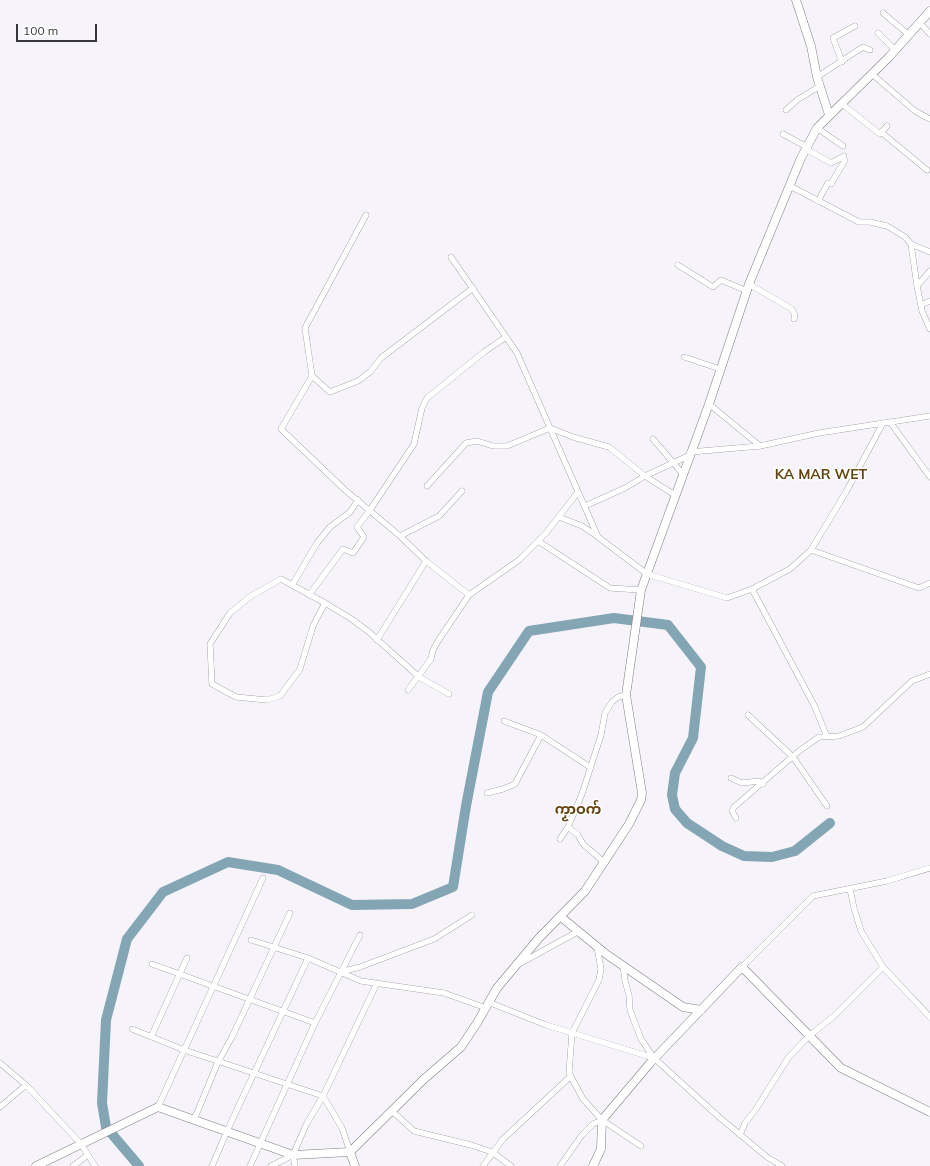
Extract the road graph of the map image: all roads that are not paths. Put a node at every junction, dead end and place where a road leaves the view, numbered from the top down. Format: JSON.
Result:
{"nodes":[{"id":1,"x":796,"y":0,"type":"edge"},
{"id":2,"x":930,"y":11,"type":"edge"},
{"id":3,"x":883,"y":13,"type":"dead end"},
{"id":4,"x":920,"y":23,"type":"junction"},
{"id":5,"x":855,"y":26,"type":"dead end"},
{"id":6,"x":878,"y":33,"type":"dead end"},
{"id":7,"x":930,"y":34,"type":"edge"},
{"id":8,"x":909,"y":35,"type":"junction"},
{"id":9,"x":870,"y":50,"type":"dead end"},
{"id":10,"x":895,"y":50,"type":"junction"},
{"id":11,"x":842,"y":62,"type":"junction"},
{"id":12,"x":872,"y":74,"type":"junction"},
{"id":13,"x":817,"y":77,"type":"junction"},
{"id":14,"x":820,"y":86,"type":"junction"},
{"id":15,"x":842,"y":104,"type":"junction"},
{"id":16,"x":786,"y":110,"type":"dead end"},
{"id":17,"x":828,"y":115,"type":"junction"},
{"id":18,"x":930,"y":119,"type":"edge"},
{"id":19,"x":887,"y":126,"type":"dead end"},
{"id":20,"x":817,"y":128,"type":"junction"},
{"id":21,"x":881,"y":132,"type":"junction"},
{"id":22,"x":782,"y":134,"type":"dead end"},
{"id":23,"x":844,"y":146,"type":"dead end"},
{"id":24,"x":806,"y":148,"type":"junction"},
{"id":25,"x":927,"y":170,"type":"dead end"},
{"id":26,"x":790,"y":186,"type":"junction"},
{"id":27,"x":818,"y":201,"type":"junction"},
{"id":28,"x":366,"y":216,"type":"dead end"},
{"id":29,"x":911,"y":244,"type":"junction"},
{"id":30,"x":930,"y":252,"type":"edge"},
{"id":31,"x":451,"y":256,"type":"dead end"},
{"id":32,"x":678,"y":265,"type":"dead end"},
{"id":33,"x":930,"y":270,"type":"edge"},
{"id":34,"x":917,"y":286,"type":"junction"},
{"id":35,"x":748,"y":287,"type":"junction"},
{"id":36,"x":473,"y":288,"type":"junction"},
{"id":37,"x":930,"y":301,"type":"edge"},
{"id":38,"x":921,"y":304,"type":"junction"},
{"id":39,"x":794,"y":319,"type":"dead end"},
{"id":40,"x":930,"y":329,"type":"edge"},
{"id":41,"x":506,"y":337,"type":"junction"},
{"id":42,"x":684,"y":357,"type":"dead end"},
{"id":43,"x":720,"y":369,"type":"junction"},
{"id":44,"x":312,"y":376,"type":"junction"},
{"id":45,"x":708,"y":404,"type":"junction"},
{"id":46,"x":930,"y":416,"type":"edge"},
{"id":47,"x":890,"y":422,"type":"junction"},
{"id":48,"x":883,"y":423,"type":"junction"},
{"id":49,"x":550,"y":428,"type":"junction"},
{"id":50,"x":653,"y":439,"type":"dead end"},
{"id":51,"x":760,"y":446,"type":"junction"},
{"id":52,"x":689,"y":454,"type":"junction"},
{"id":53,"x":673,"y":462,"type":"junction"},
{"id":54,"x":682,"y":473,"type":"junction"},
{"id":55,"x":644,"y":476,"type":"junction"},
{"id":56,"x":930,"y":477,"type":"edge"},
{"id":57,"x":427,"y":486,"type":"dead end"},
{"id":58,"x":462,"y":491,"type":"dead end"},
{"id":59,"x":578,"y":492,"type":"junction"},
{"id":60,"x":675,"y":495,"type":"junction"},
{"id":61,"x":358,"y":500,"type":"junction"},
{"id":62,"x":585,"y":506,"type":"junction"},
{"id":63,"x":370,"y":510,"type":"junction"},
{"id":64,"x":559,"y":517,"type":"junction"},
{"id":65,"x":400,"y":536,"type":"junction"},
{"id":66,"x":598,"y":537,"type":"junction"},
{"id":67,"x":538,"y":541,"type":"junction"},
{"id":68,"x":811,"y":550,"type":"junction"},
{"id":69,"x":426,"y":561,"type":"junction"},
{"id":70,"x":647,"y":574,"type":"junction"},
{"id":71,"x":294,"y":582,"type":"dead end"},
{"id":72,"x":930,"y":583,"type":"edge"},
{"id":73,"x":752,"y":589,"type":"junction"},
{"id":74,"x":641,"y":590,"type":"junction"},
{"id":75,"x":309,"y":595,"type":"junction"},
{"id":76,"x":469,"y":595,"type":"junction"},
{"id":77,"x":325,"y":603,"type":"junction"},
{"id":78,"x":377,"y":640,"type":"junction"},
{"id":79,"x":930,"y":674,"type":"edge"},
{"id":80,"x":418,"y":677,"type":"junction"},
{"id":81,"x":408,"y":690,"type":"dead end"},
{"id":82,"x":449,"y":694,"type":"dead end"},
{"id":83,"x":626,"y":695,"type":"junction"},
{"id":84,"x":748,"y":716,"type":"dead end"},
{"id":85,"x":504,"y":721,"type":"dead end"},
{"id":86,"x":541,"y":736,"type":"junction"},
{"id":87,"x":827,"y":737,"type":"junction"},
{"id":88,"x":793,"y":757,"type":"junction"},
{"id":89,"x":590,"y":767,"type":"junction"},
{"id":90,"x":732,"y":778,"type":"dead end"},
{"id":91,"x":762,"y":784,"type":"junction"},
{"id":92,"x":487,"y":793,"type":"dead end"},
{"id":93,"x":826,"y":806,"type":"dead end"},
{"id":94,"x":736,"y":818,"type":"dead end"},
{"id":95,"x":568,"y":827,"type":"junction"},
{"id":96,"x":560,"y":839,"type":"dead end"},
{"id":97,"x":605,"y":863,"type":"junction"},
{"id":98,"x":930,"y":868,"type":"edge"},
{"id":99,"x":263,"y":878,"type":"dead end"},
{"id":100,"x":850,"y":889,"type":"junction"},
{"id":101,"x":290,"y":913,"type":"dead end"},
{"id":102,"x":472,"y":915,"type":"dead end"},
{"id":103,"x":561,"y":917,"type":"junction"},
{"id":104,"x":579,"y":930,"type":"junction"},
{"id":105,"x":360,"y":935,"type":"dead end"},
{"id":106,"x":251,"y":940,"type":"dead end"},
{"id":107,"x":597,"y":945,"type":"junction"},
{"id":108,"x":274,"y":947,"type":"junction"},
{"id":109,"x":187,"y":958,"type":"dead end"},
{"id":110,"x":308,"y":958,"type":"junction"},
{"id":111,"x":152,"y":964,"type":"dead end"},
{"id":112,"x":517,"y":965,"type":"junction"},
{"id":113,"x":623,"y":965,"type":"junction"},
{"id":114,"x":742,"y":967,"type":"junction"},
{"id":115,"x":883,"y":967,"type":"junction"},
{"id":116,"x":341,"y":972,"type":"junction"},
{"id":117,"x":179,"y":974,"type":"junction"},
{"id":118,"x":377,"y":983,"type":"junction"},
{"id":119,"x":213,"y":986,"type":"junction"},
{"id":120,"x":250,"y":1000,"type":"junction"},
{"id":121,"x":487,"y":1005,"type":"junction"},
{"id":122,"x":701,"y":1010,"type":"junction"},
{"id":123,"x":283,"y":1012,"type":"junction"},
{"id":124,"x":930,"y":1017,"type":"edge"},
{"id":125,"x":315,"y":1023,"type":"junction"},
{"id":126,"x":132,"y":1029,"type":"dead end"},
{"id":127,"x":572,"y":1033,"type":"junction"},
{"id":128,"x":809,"y":1036,"type":"junction"},
{"id":129,"x":151,"y":1037,"type":"junction"},
{"id":130,"x":184,"y":1050,"type":"junction"},
{"id":131,"x":654,"y":1058,"type":"junction"},
{"id":132,"x":218,"y":1062,"type":"junction"},
{"id":133,"x":0,"y":1063,"type":"edge"},
{"id":134,"x":254,"y":1073,"type":"junction"},
{"id":135,"x":571,"y":1076,"type":"junction"},
{"id":136,"x":288,"y":1084,"type":"junction"},
{"id":137,"x":26,"y":1085,"type":"junction"},
{"id":138,"x":323,"y":1096,"type":"junction"},
{"id":139,"x":0,"y":1106,"type":"edge"},
{"id":140,"x":158,"y":1107,"type":"junction"},
{"id":141,"x":392,"y":1111,"type":"junction"},
{"id":142,"x":930,"y":1112,"type":"edge"},
{"id":143,"x":194,"y":1120,"type":"junction"},
{"id":144,"x":602,"y":1120,"type":"junction"},
{"id":145,"x":227,"y":1131,"type":"junction"},
{"id":146,"x":740,"y":1135,"type":"junction"},
{"id":147,"x":261,"y":1143,"type":"junction"},
{"id":148,"x":81,"y":1144,"type":"junction"},
{"id":149,"x":640,"y":1146,"type":"dead end"},
{"id":150,"x":350,"y":1152,"type":"junction"},
{"id":151,"x":492,"y":1152,"type":"junction"},
{"id":152,"x":88,"y":1155,"type":"junction"},
{"id":153,"x":293,"y":1155,"type":"junction"},
{"id":154,"x":354,"y":1165,"type":"edge"},
{"id":155,"x":36,"y":1166,"type":"edge"},
{"id":156,"x":73,"y":1166,"type":"edge"},
{"id":157,"x":95,"y":1166,"type":"edge"},
{"id":158,"x":212,"y":1166,"type":"edge"},
{"id":159,"x":250,"y":1166,"type":"edge"},
{"id":160,"x":271,"y":1166,"type":"edge"},
{"id":161,"x":295,"y":1166,"type":"edge"},
{"id":162,"x":483,"y":1166,"type":"edge"},
{"id":163,"x":511,"y":1166,"type":"edge"},
{"id":164,"x":560,"y":1166,"type":"edge"},
{"id":165,"x":593,"y":1166,"type":"edge"},
{"id":166,"x":782,"y":1166,"type":"edge"}],
"edges":[{"from":1,"to":13,"type":"street"},
{"from":2,"to":4,"type":"street"},
{"from":3,"to":8,"type":"street"},
{"from":4,"to":7,"type":"street"},
{"from":4,"to":8,"type":"street"},
{"from":5,"to":11,"type":"street"},
{"from":6,"to":10,"type":"street"},
{"from":8,"to":10,"type":"street"},
{"from":9,"to":11,"type":"street"},
{"from":10,"to":12,"type":"street"},
{"from":11,"to":13,"type":"street"},
{"from":12,"to":15,"type":"street"},
{"from":12,"to":18,"type":"street"},
{"from":13,"to":14,"type":"street"},
{"from":14,"to":16,"type":"street"},
{"from":14,"to":17,"type":"street"},
{"from":15,"to":17,"type":"street"},
{"from":15,"to":21,"type":"street"},
{"from":17,"to":20,"type":"street"},
{"from":19,"to":21,"type":"street"},
{"from":20,"to":23,"type":"street"},
{"from":20,"to":24,"type":"street"},
{"from":21,"to":25,"type":"street"},
{"from":22,"to":24,"type":"street"},
{"from":24,"to":26,"type":"street"},
{"from":24,"to":27,"type":"street"},
{"from":26,"to":27,"type":"street"},
{"from":26,"to":35,"type":"street"},
{"from":27,"to":29,"type":"street"},
{"from":28,"to":44,"type":"street"},
{"from":29,"to":30,"type":"street"},
{"from":29,"to":34,"type":"street"},
{"from":31,"to":36,"type":"street"},
{"from":32,"to":35,"type":"street"},
{"from":33,"to":34,"type":"street"},
{"from":34,"to":38,"type":"street"},
{"from":35,"to":39,"type":"street"},
{"from":35,"to":43,"type":"street"},
{"from":36,"to":41,"type":"street"},
{"from":36,"to":44,"type":"street"},
{"from":37,"to":38,"type":"street"},
{"from":38,"to":40,"type":"street"},
{"from":41,"to":49,"type":"street"},
{"from":41,"to":63,"type":"street"},
{"from":42,"to":43,"type":"street"},
{"from":43,"to":45,"type":"street"},
{"from":44,"to":61,"type":"street"},
{"from":45,"to":51,"type":"street"},
{"from":45,"to":52,"type":"street"},
{"from":46,"to":47,"type":"street"},
{"from":47,"to":48,"type":"street"},
{"from":47,"to":56,"type":"street"},
{"from":48,"to":51,"type":"street"},
{"from":48,"to":68,"type":"street"},
{"from":49,"to":55,"type":"street"},
{"from":49,"to":57,"type":"street"},
{"from":49,"to":59,"type":"street"},
{"from":50,"to":53,"type":"street"},
{"from":51,"to":52,"type":"street"},
{"from":52,"to":53,"type":"street"},
{"from":52,"to":54,"type":"street"},
{"from":53,"to":54,"type":"street"},
{"from":53,"to":55,"type":"street"},
{"from":54,"to":60,"type":"street"},
{"from":55,"to":60,"type":"street"},
{"from":55,"to":62,"type":"street"},
{"from":58,"to":65,"type":"street"},
{"from":59,"to":62,"type":"street"},
{"from":59,"to":64,"type":"street"},
{"from":60,"to":70,"type":"street"},
{"from":61,"to":63,"type":"street"},
{"from":61,"to":71,"type":"street"},
{"from":62,"to":66,"type":"street"},
{"from":63,"to":65,"type":"street"},
{"from":63,"to":75,"type":"street"},
{"from":64,"to":66,"type":"street"},
{"from":64,"to":67,"type":"street"},
{"from":65,"to":69,"type":"street"},
{"from":66,"to":70,"type":"street"},
{"from":67,"to":74,"type":"street"},
{"from":67,"to":76,"type":"street"},
{"from":68,"to":72,"type":"street"},
{"from":68,"to":73,"type":"street"},
{"from":69,"to":76,"type":"street"},
{"from":69,"to":78,"type":"street"},
{"from":70,"to":73,"type":"street"},
{"from":70,"to":74,"type":"street"},
{"from":73,"to":87,"type":"street"},
{"from":74,"to":83,"type":"street"},
{"from":75,"to":77,"type":"street"},
{"from":75,"to":77,"type":"street"},
{"from":76,"to":80,"type":"street"},
{"from":77,"to":78,"type":"street"},
{"from":78,"to":80,"type":"street"},
{"from":79,"to":87,"type":"street"},
{"from":80,"to":81,"type":"street"},
{"from":80,"to":82,"type":"street"},
{"from":83,"to":89,"type":"street"},
{"from":83,"to":97,"type":"street"},
{"from":84,"to":88,"type":"street"},
{"from":85,"to":86,"type":"street"},
{"from":86,"to":89,"type":"street"},
{"from":86,"to":92,"type":"street"},
{"from":87,"to":88,"type":"street"},
{"from":88,"to":91,"type":"street"},
{"from":88,"to":93,"type":"street"},
{"from":89,"to":95,"type":"street"},
{"from":90,"to":91,"type":"street"},
{"from":91,"to":94,"type":"street"},
{"from":95,"to":96,"type":"street"},
{"from":95,"to":97,"type":"street"},
{"from":97,"to":103,"type":"street"},
{"from":98,"to":100,"type":"street"},
{"from":99,"to":119,"type":"street"},
{"from":100,"to":114,"type":"street"},
{"from":100,"to":115,"type":"street"},
{"from":101,"to":108,"type":"street"},
{"from":102,"to":116,"type":"street"},
{"from":103,"to":104,"type":"street"},
{"from":103,"to":112,"type":"street"},
{"from":104,"to":107,"type":"street"},
{"from":104,"to":112,"type":"street"},
{"from":105,"to":116,"type":"street"},
{"from":106,"to":108,"type":"street"},
{"from":107,"to":113,"type":"street"},
{"from":107,"to":127,"type":"street"},
{"from":108,"to":110,"type":"street"},
{"from":108,"to":120,"type":"street"},
{"from":109,"to":117,"type":"street"},
{"from":110,"to":116,"type":"street"},
{"from":110,"to":123,"type":"street"},
{"from":111,"to":117,"type":"street"},
{"from":112,"to":121,"type":"street"},
{"from":113,"to":122,"type":"street"},
{"from":113,"to":131,"type":"street"},
{"from":114,"to":122,"type":"street"},
{"from":114,"to":128,"type":"street"},
{"from":115,"to":124,"type":"street"},
{"from":115,"to":128,"type":"street"},
{"from":116,"to":118,"type":"street"},
{"from":116,"to":125,"type":"street"},
{"from":117,"to":119,"type":"street"},
{"from":117,"to":129,"type":"street"},
{"from":118,"to":121,"type":"street"},
{"from":118,"to":138,"type":"street"},
{"from":119,"to":120,"type":"street"},
{"from":119,"to":130,"type":"street"},
{"from":120,"to":123,"type":"street"},
{"from":120,"to":132,"type":"street"},
{"from":121,"to":127,"type":"street"},
{"from":121,"to":141,"type":"street"},
{"from":122,"to":131,"type":"street"},
{"from":123,"to":125,"type":"street"},
{"from":123,"to":134,"type":"street"},
{"from":125,"to":136,"type":"street"},
{"from":126,"to":129,"type":"street"},
{"from":127,"to":131,"type":"street"},
{"from":127,"to":135,"type":"street"},
{"from":128,"to":142,"type":"street"},
{"from":128,"to":146,"type":"street"},
{"from":129,"to":130,"type":"street"},
{"from":130,"to":132,"type":"street"},
{"from":130,"to":140,"type":"street"},
{"from":131,"to":144,"type":"street"},
{"from":131,"to":146,"type":"street"},
{"from":132,"to":134,"type":"street"},
{"from":132,"to":143,"type":"street"},
{"from":133,"to":137,"type":"street"},
{"from":134,"to":136,"type":"street"},
{"from":134,"to":145,"type":"street"},
{"from":135,"to":144,"type":"street"},
{"from":135,"to":151,"type":"street"},
{"from":136,"to":138,"type":"street"},
{"from":136,"to":147,"type":"street"},
{"from":137,"to":139,"type":"street"},
{"from":137,"to":148,"type":"street"},
{"from":138,"to":150,"type":"street"},
{"from":138,"to":153,"type":"street"},
{"from":140,"to":143,"type":"street"},
{"from":140,"to":148,"type":"street"},
{"from":141,"to":150,"type":"street"},
{"from":141,"to":151,"type":"street"},
{"from":143,"to":145,"type":"street"},
{"from":144,"to":149,"type":"street"},
{"from":144,"to":164,"type":"street"},
{"from":144,"to":165,"type":"street"},
{"from":145,"to":147,"type":"street"},
{"from":145,"to":158,"type":"street"},
{"from":146,"to":166,"type":"street"},
{"from":147,"to":153,"type":"street"},
{"from":147,"to":159,"type":"street"},
{"from":148,"to":152,"type":"street"},
{"from":148,"to":155,"type":"street"},
{"from":150,"to":153,"type":"street"},
{"from":150,"to":154,"type":"street"},
{"from":151,"to":162,"type":"street"},
{"from":151,"to":163,"type":"street"},
{"from":152,"to":156,"type":"street"},
{"from":152,"to":157,"type":"street"},
{"from":153,"to":160,"type":"street"},
{"from":153,"to":161,"type":"street"}]}
